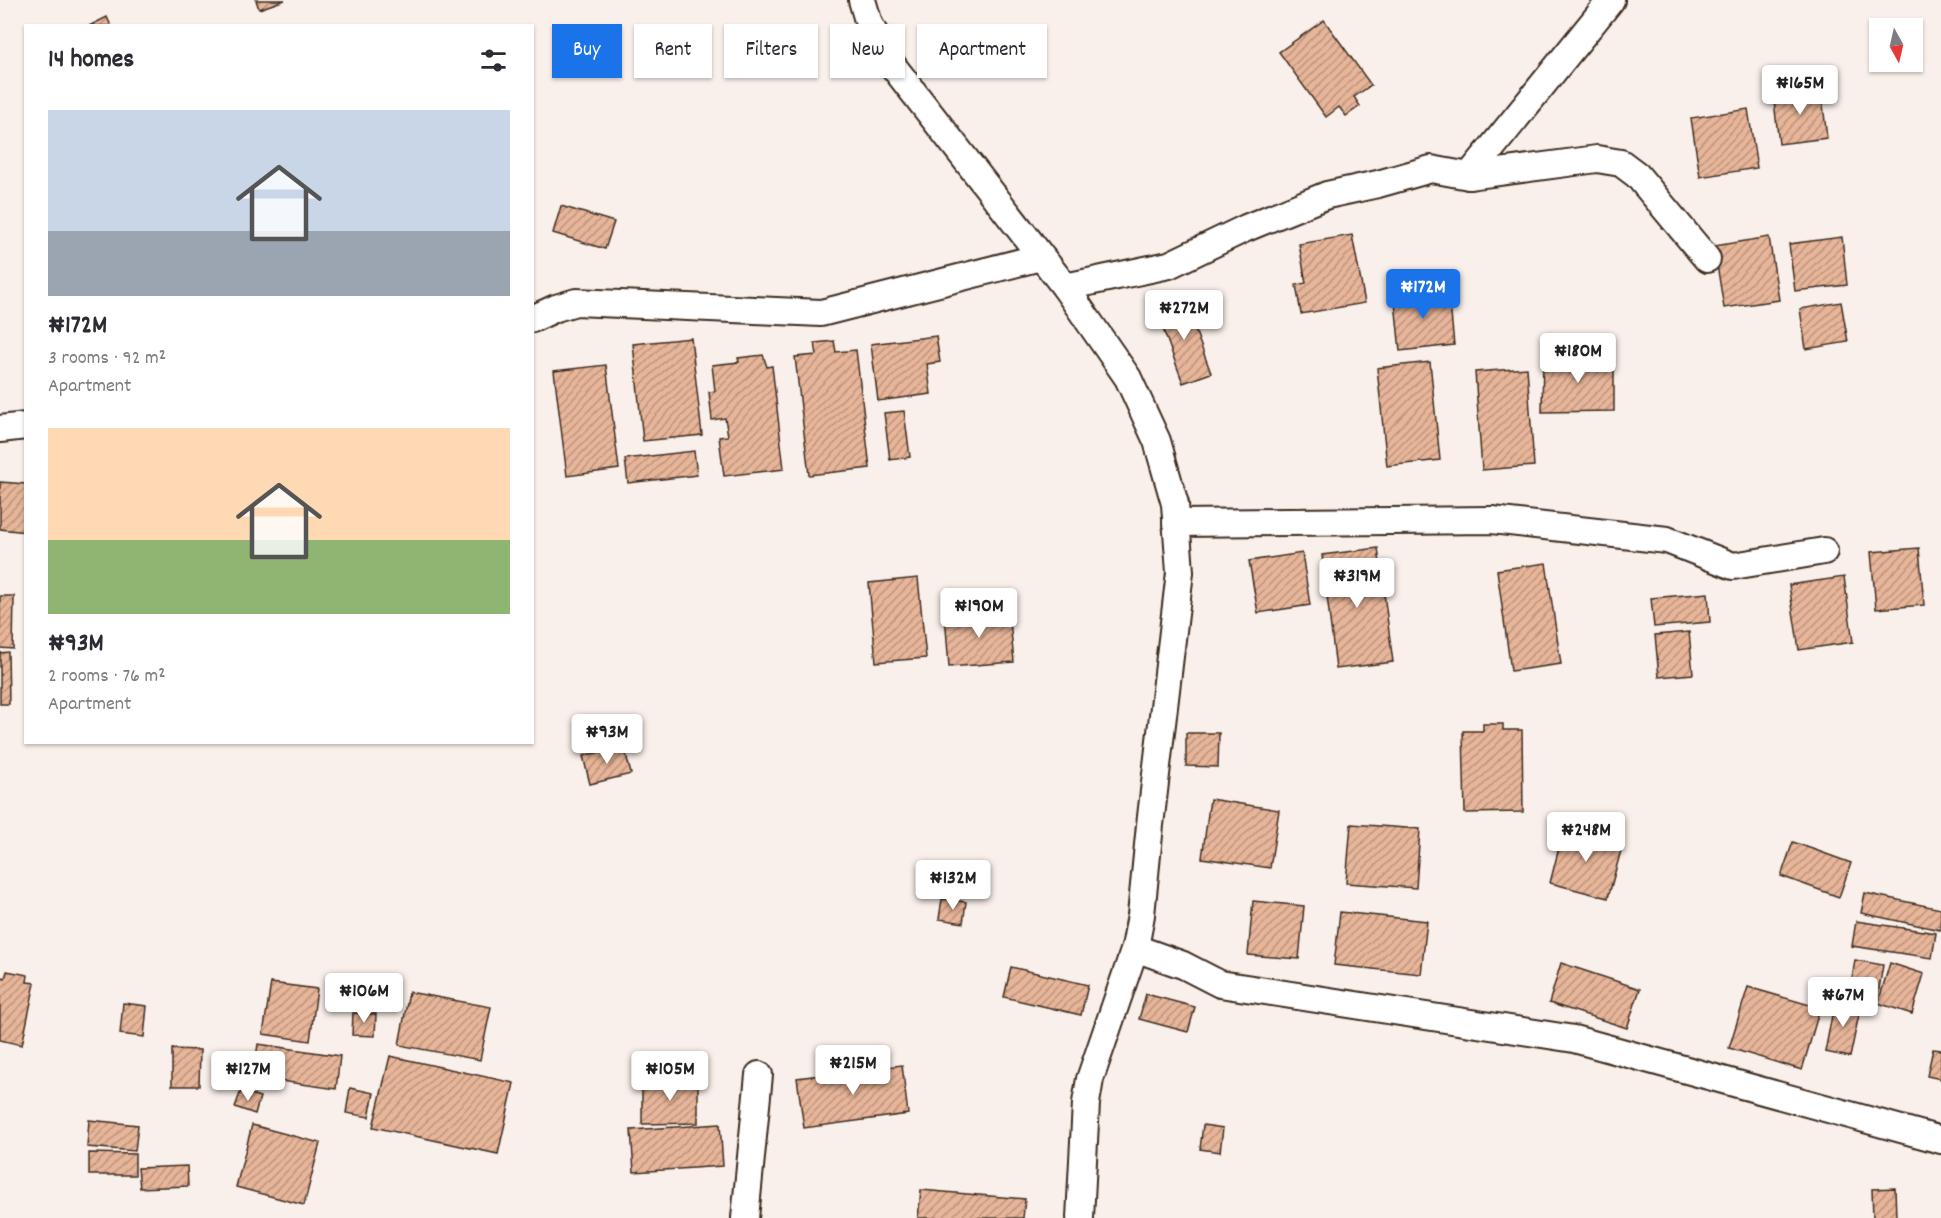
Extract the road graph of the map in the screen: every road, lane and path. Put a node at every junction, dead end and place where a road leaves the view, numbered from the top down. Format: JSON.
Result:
{"nodes":[{"id":1,"x":862,"y":0,"type":"edge"},
{"id":2,"x":1611,"y":0,"type":"edge"},
{"id":3,"x":1468,"y":176,"type":"junction"},
{"id":4,"x":1041,"y":257,"type":"junction"},
{"id":5,"x":1707,"y":259,"type":"dead end"},
{"id":6,"x":1065,"y":287,"type":"junction"},
{"id":7,"x":534,"y":318,"type":"edge"},
{"id":8,"x":24,"y":426,"type":"edge"},
{"id":9,"x":0,"y":429,"type":"edge"},
{"id":10,"x":1176,"y":523,"type":"junction"},
{"id":11,"x":1824,"y":551,"type":"dead end"},
{"id":12,"x":1135,"y":948,"type":"junction"},
{"id":13,"x":759,"y":1075,"type":"dead end"},
{"id":14,"x":1941,"y":1140,"type":"edge"},
{"id":15,"x":745,"y":1218,"type":"edge"},
{"id":16,"x":1080,"y":1218,"type":"edge"}],
"edges":[{"from":1,"to":4,"type":"street"},
{"from":2,"to":3,"type":"street"},
{"from":3,"to":5,"type":"street"},
{"from":3,"to":6,"type":"street"},
{"from":4,"to":6,"type":"street"},
{"from":4,"to":7,"type":"street"},
{"from":6,"to":10,"type":"street"},
{"from":8,"to":9,"type":"street"},
{"from":10,"to":11,"type":"street"},
{"from":10,"to":12,"type":"street"},
{"from":12,"to":14,"type":"street"},
{"from":12,"to":16,"type":"street"},
{"from":13,"to":15,"type":"street"}]}
